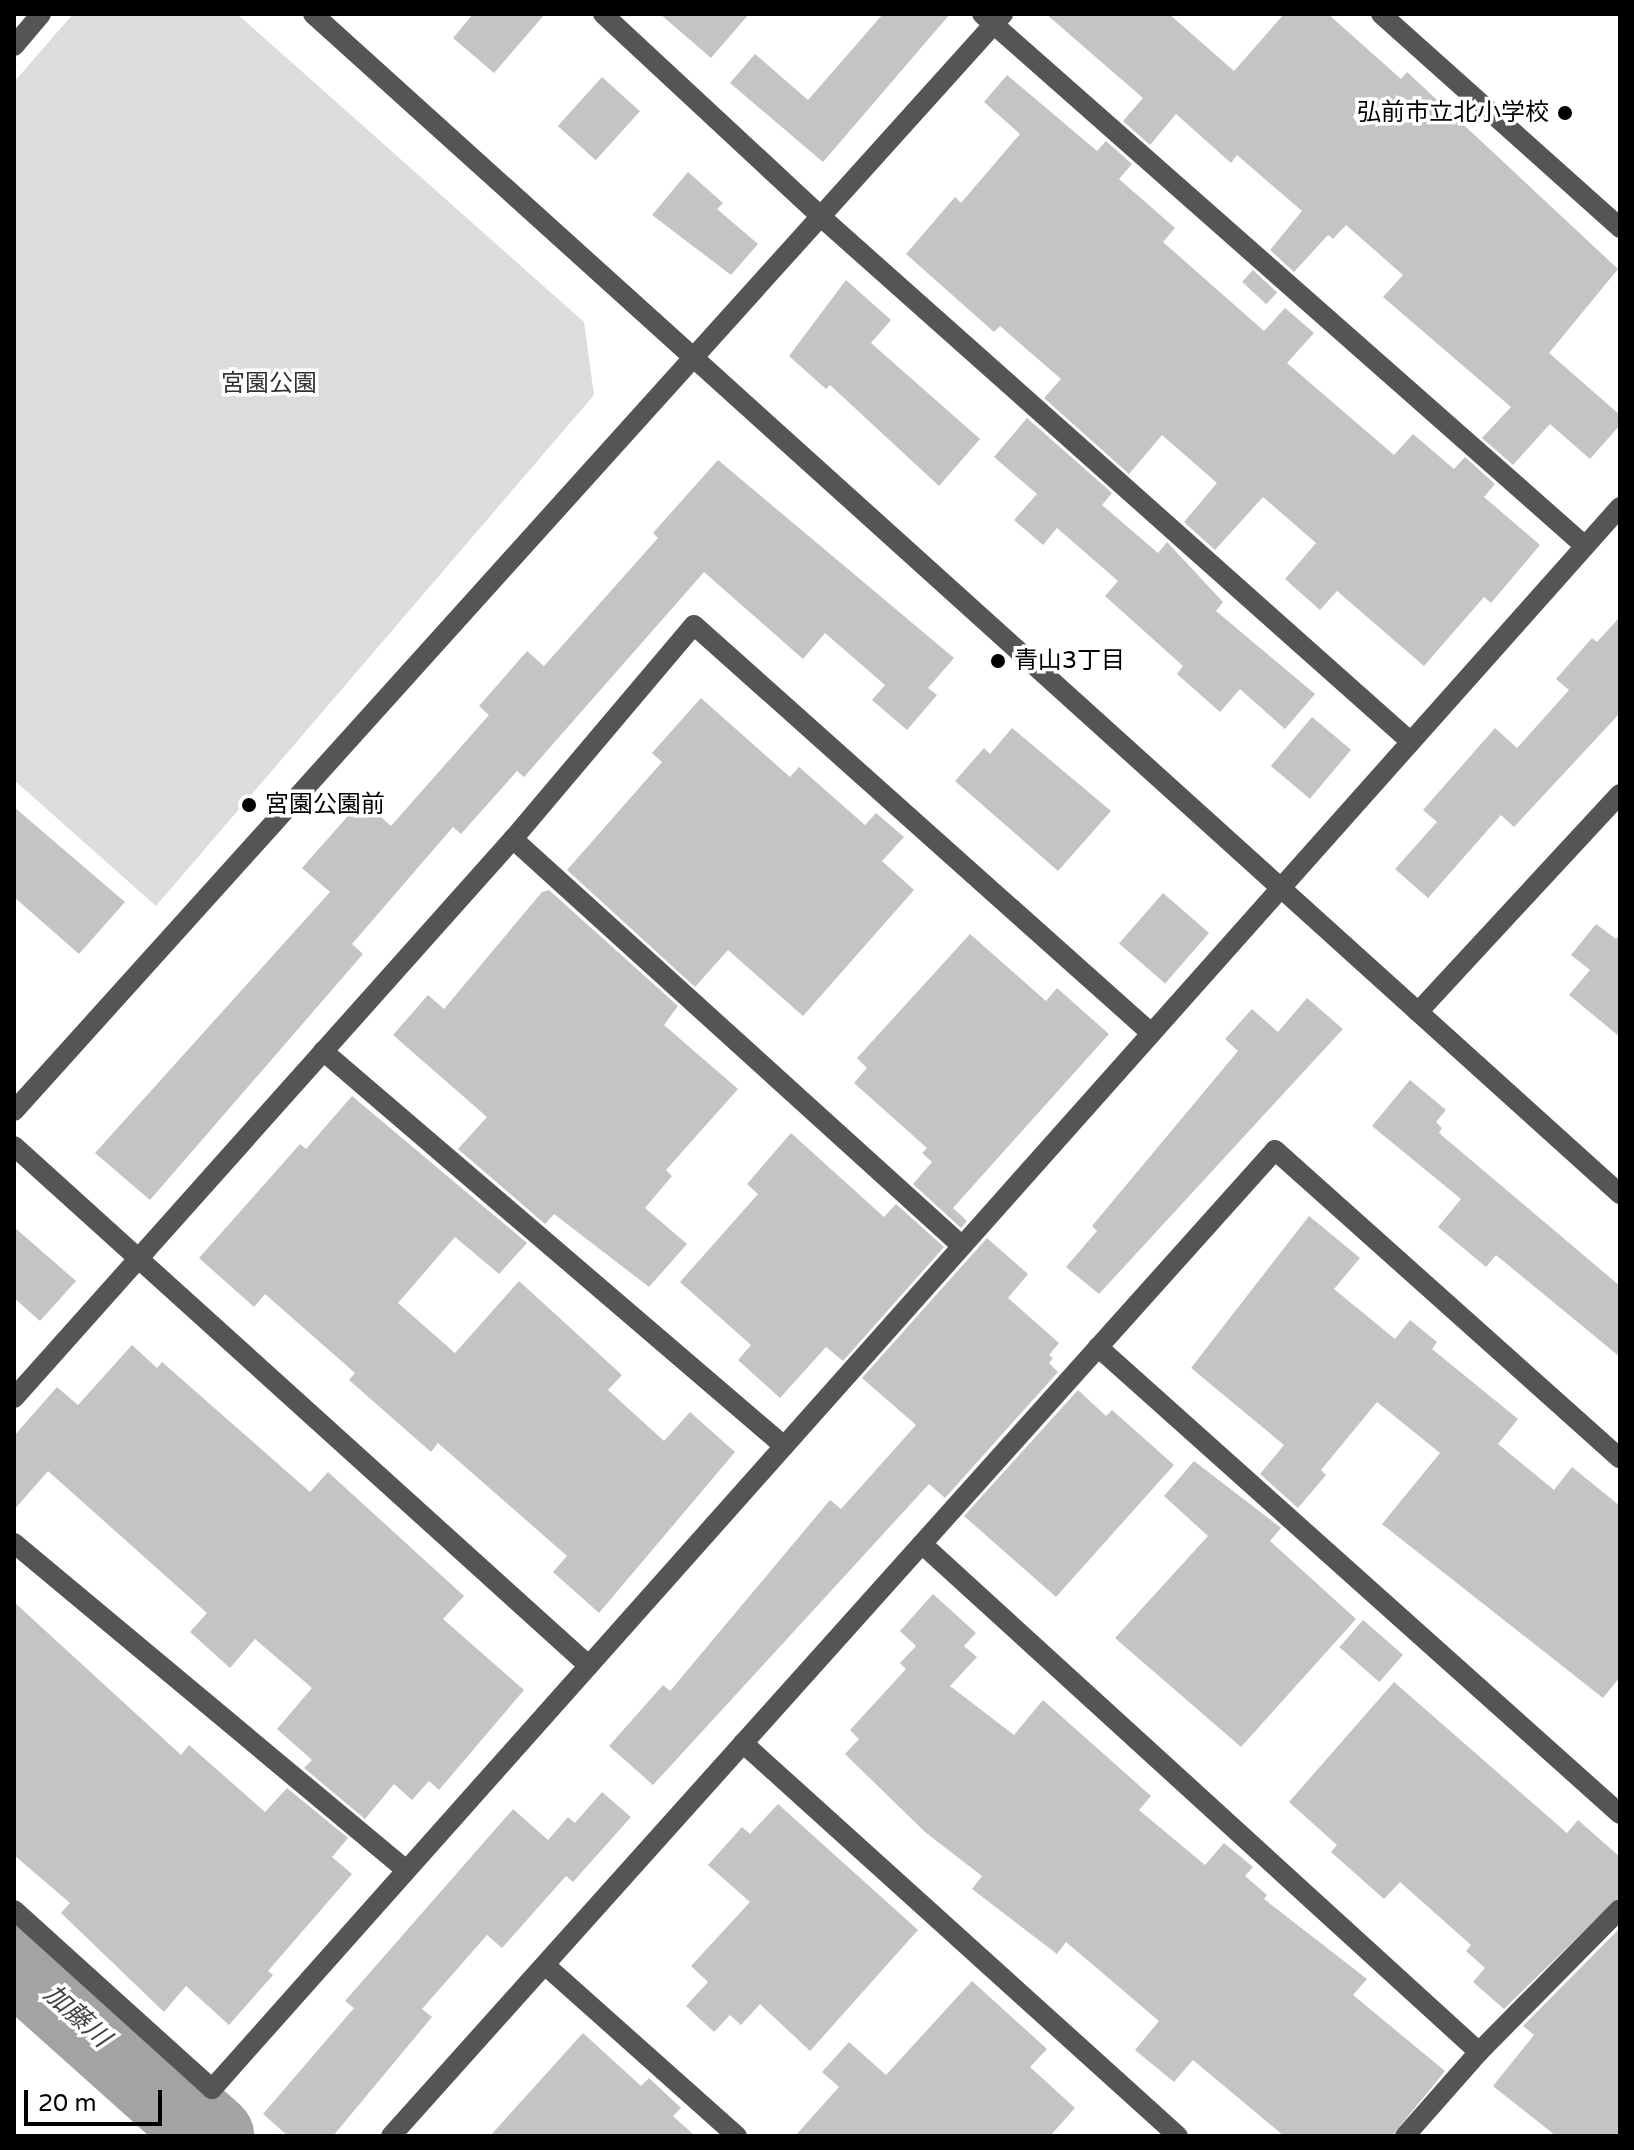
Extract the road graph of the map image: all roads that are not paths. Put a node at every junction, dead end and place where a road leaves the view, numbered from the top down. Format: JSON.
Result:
{"nodes":[{"id":1,"x":41,"y":14,"type":"edge"},
{"id":2,"x":313,"y":14,"type":"edge"},
{"id":3,"x":603,"y":14,"type":"edge"},
{"id":4,"x":1381,"y":14,"type":"edge"},
{"id":5,"x":993,"y":17,"type":"edge"},
{"id":6,"x":14,"y":46,"type":"edge"},
{"id":7,"x":820,"y":216,"type":"junction"},
{"id":8,"x":1620,"y":228,"type":"edge"},
{"id":9,"x":694,"y":357,"type":"junction"},
{"id":10,"x":1620,"y":507,"type":"edge"},
{"id":11,"x":1585,"y":546,"type":"junction"},
{"id":12,"x":1411,"y":742,"type":"junction"},
{"id":13,"x":1620,"y":794,"type":"edge"},
{"id":14,"x":513,"y":839,"type":"junction"},
{"id":15,"x":1281,"y":887,"type":"junction"},
{"id":16,"x":1418,"y":1012,"type":"junction"},
{"id":17,"x":1151,"y":1033,"type":"junction"},
{"id":18,"x":323,"y":1051,"type":"junction"},
{"id":19,"x":14,"y":1111,"type":"edge"},
{"id":20,"x":14,"y":1146,"type":"edge"},
{"id":21,"x":1620,"y":1194,"type":"edge"},
{"id":22,"x":962,"y":1246,"type":"junction"},
{"id":23,"x":137,"y":1258,"type":"junction"},
{"id":24,"x":1098,"y":1347,"type":"junction"},
{"id":25,"x":14,"y":1398,"type":"edge"},
{"id":26,"x":784,"y":1446,"type":"junction"},
{"id":27,"x":1620,"y":1458,"type":"edge"},
{"id":28,"x":14,"y":1543,"type":"edge"},
{"id":29,"x":922,"y":1544,"type":"junction"},
{"id":30,"x":589,"y":1666,"type":"junction"},
{"id":31,"x":743,"y":1743,"type":"junction"},
{"id":32,"x":1620,"y":1814,"type":"edge"},
{"id":33,"x":406,"y":1870,"type":"junction"},
{"id":34,"x":1620,"y":1909,"type":"edge"},
{"id":35,"x":14,"y":1910,"type":"edge"},
{"id":36,"x":545,"y":1965,"type":"junction"},
{"id":37,"x":1479,"y":2052,"type":"junction"},
{"id":38,"x":391,"y":2136,"type":"edge"},
{"id":39,"x":737,"y":2136,"type":"edge"},
{"id":40,"x":1178,"y":2136,"type":"edge"},
{"id":41,"x":1405,"y":2136,"type":"edge"}],
"edges":[{"from":1,"to":6,"type":"street"},
{"from":2,"to":9,"type":"street"},
{"from":3,"to":7,"type":"street"},
{"from":4,"to":8,"type":"street"},
{"from":5,"to":7,"type":"street"},
{"from":5,"to":11,"type":"street"},
{"from":7,"to":9,"type":"street"},
{"from":7,"to":12,"type":"street"},
{"from":9,"to":15,"type":"street"},
{"from":9,"to":19,"type":"street"},
{"from":10,"to":11,"type":"street"},
{"from":11,"to":12,"type":"street"},
{"from":12,"to":15,"type":"street"},
{"from":13,"to":16,"type":"street"},
{"from":14,"to":17,"type":"street"},
{"from":14,"to":18,"type":"street"},
{"from":14,"to":22,"type":"street"},
{"from":15,"to":16,"type":"street"},
{"from":15,"to":17,"type":"street"},
{"from":16,"to":21,"type":"street"},
{"from":17,"to":22,"type":"street"},
{"from":18,"to":23,"type":"street"},
{"from":18,"to":26,"type":"street"},
{"from":20,"to":23,"type":"street"},
{"from":22,"to":26,"type":"street"},
{"from":23,"to":25,"type":"street"},
{"from":23,"to":30,"type":"street"},
{"from":24,"to":27,"type":"street"},
{"from":24,"to":29,"type":"street"},
{"from":24,"to":32,"type":"street"},
{"from":26,"to":30,"type":"street"},
{"from":28,"to":33,"type":"street"},
{"from":29,"to":31,"type":"street"},
{"from":29,"to":37,"type":"street"},
{"from":30,"to":33,"type":"street"},
{"from":31,"to":36,"type":"street"},
{"from":31,"to":40,"type":"street"},
{"from":33,"to":35,"type":"street"},
{"from":34,"to":37,"type":"street"},
{"from":36,"to":38,"type":"street"},
{"from":36,"to":39,"type":"street"},
{"from":37,"to":41,"type":"street"}]}
